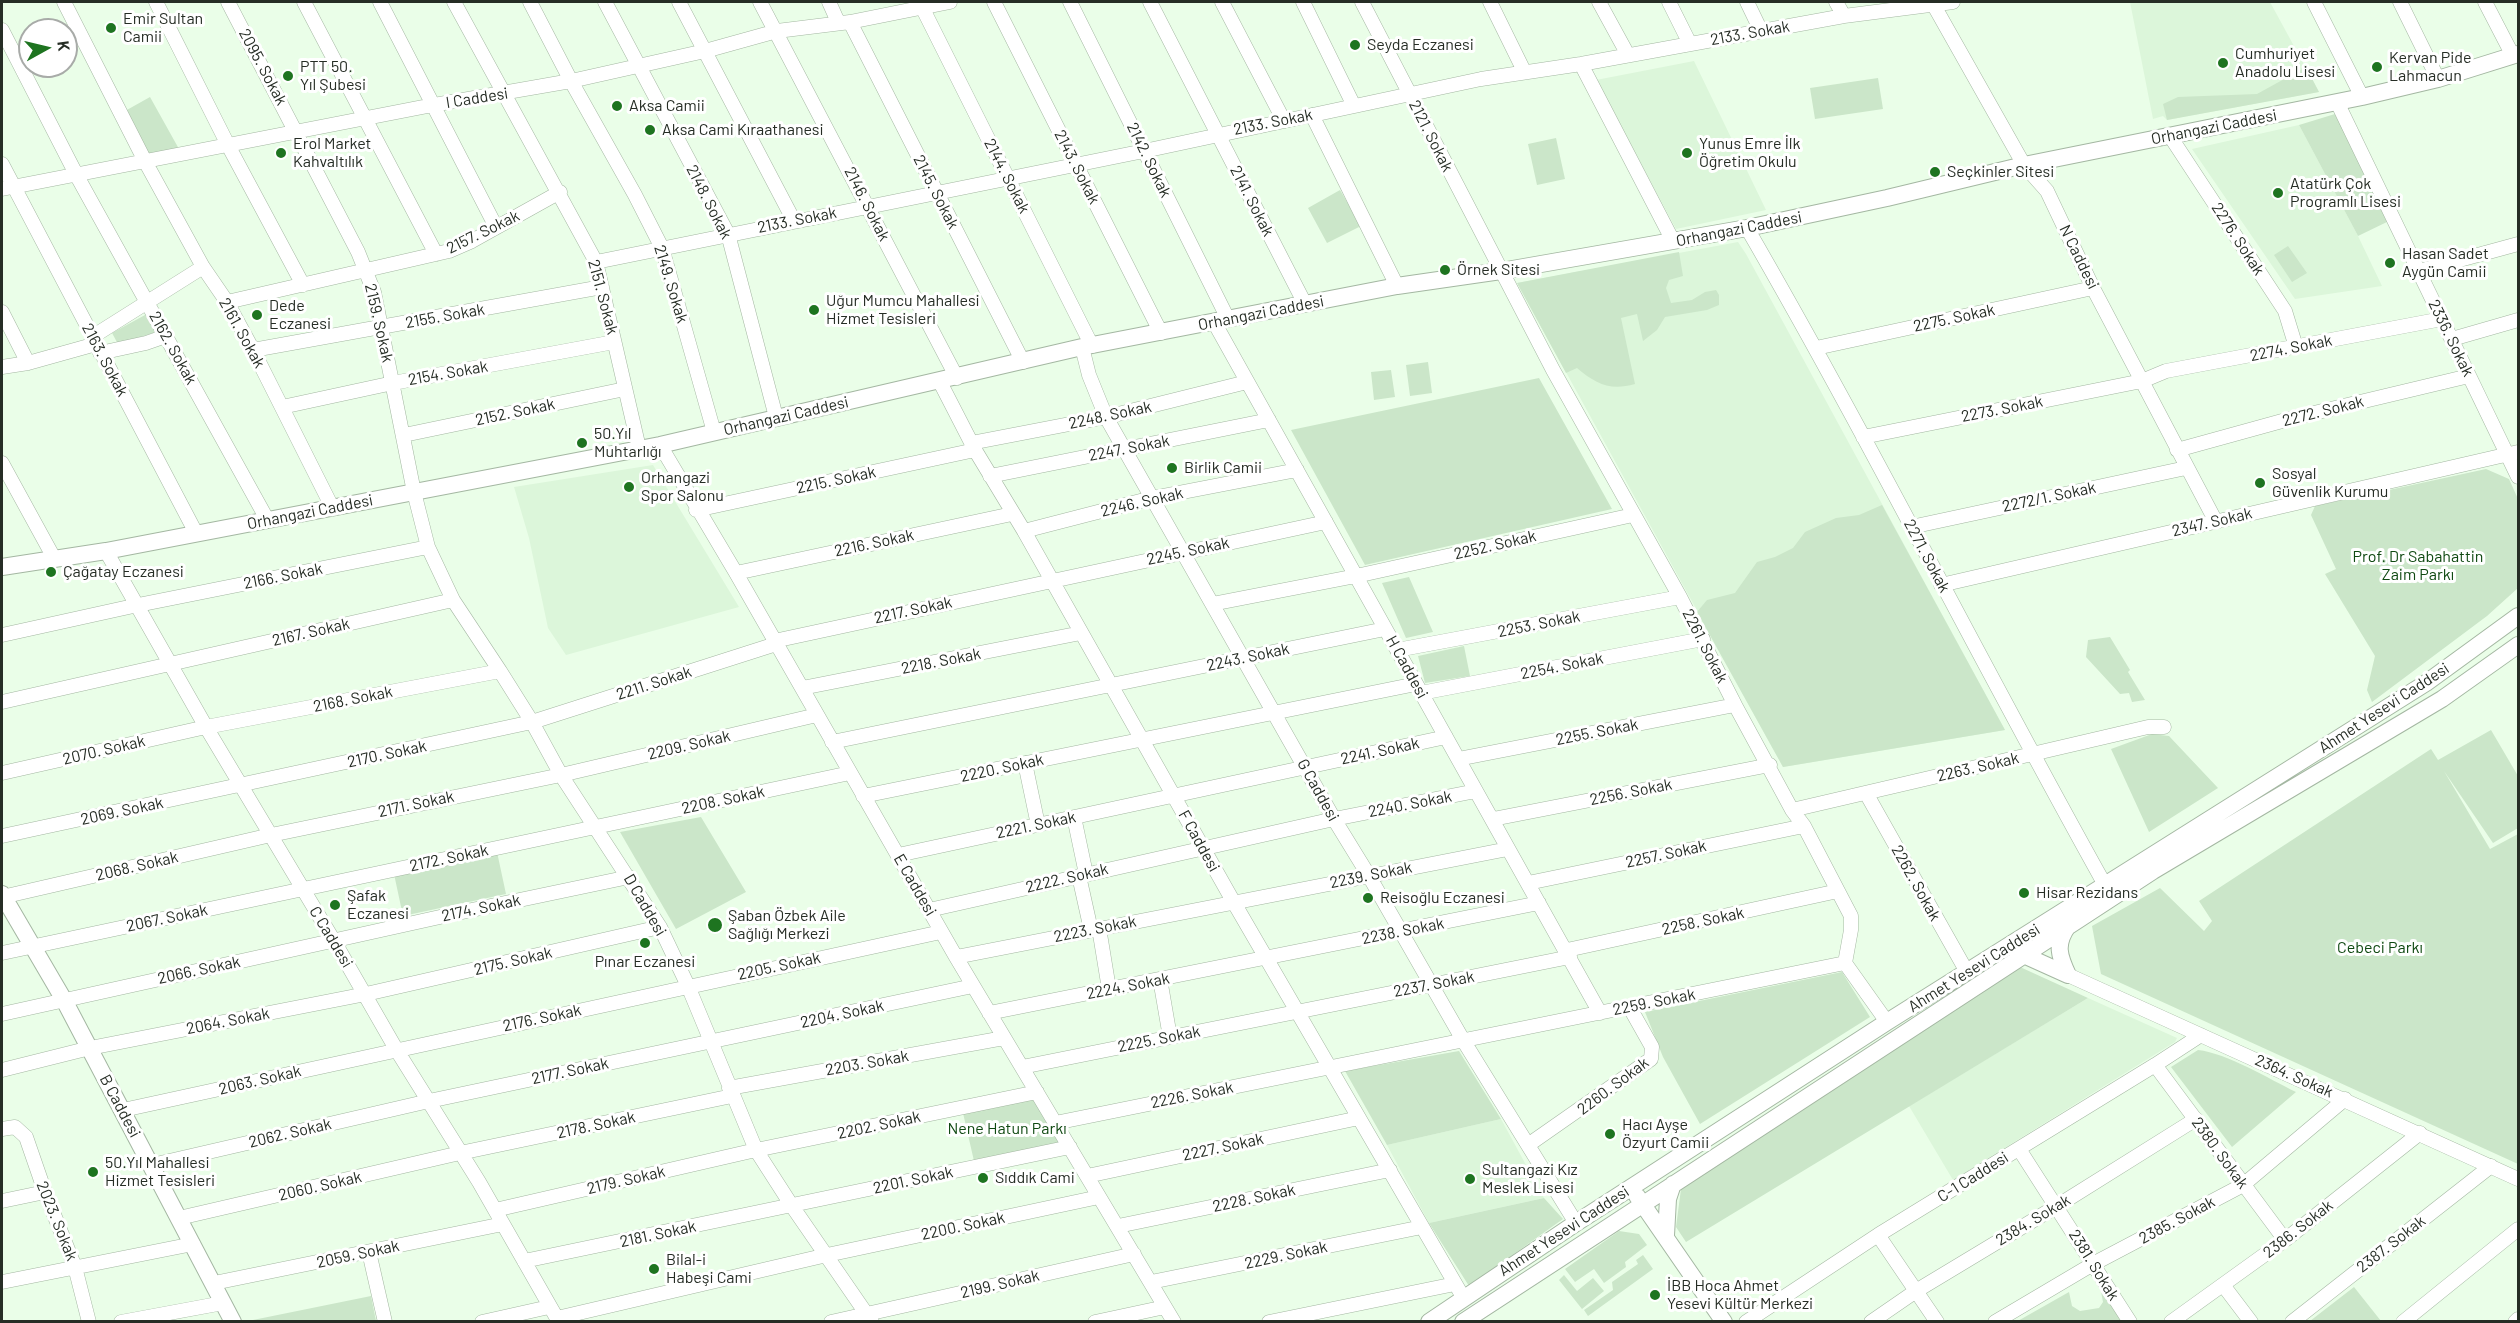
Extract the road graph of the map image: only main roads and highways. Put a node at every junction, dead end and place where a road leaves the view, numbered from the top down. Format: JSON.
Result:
{"nodes":[{"id":1,"x":2516,"y":55,"type":"edge"},
{"id":2,"x":2,"y":567,"type":"edge"},
{"id":3,"x":2518,"y":616,"type":"edge"},
{"id":4,"x":2518,"y":645,"type":"edge"},
{"id":5,"x":2,"y":896,"type":"edge"},
{"id":6,"x":2069,"y":925,"type":"junction"},
{"id":7,"x":2015,"y":951,"type":"junction"},
{"id":8,"x":1673,"y":1184,"type":"junction"},
{"id":9,"x":1631,"y":1187,"type":"junction"},
{"id":10,"x":1643,"y":1204,"type":"junction"},
{"id":11,"x":1575,"y":1222,"type":"junction"},
{"id":12,"x":1666,"y":1235,"type":"junction"},
{"id":13,"x":1570,"y":1251,"type":"junction"},
{"id":14,"x":1459,"y":1290,"type":"junction"},
{"id":15,"x":1468,"y":1318,"type":"edge"},
{"id":16,"x":233,"y":1322,"type":"edge"},
{"id":17,"x":1429,"y":1322,"type":"edge"},
{"id":18,"x":1724,"y":1322,"type":"edge"}],
"edges":[{"from":1,"to":2,"type":"main road","name":"Orhangazi Caddesi"},
{"from":3,"to":7,"type":"main road","name":"Ahmet Yesevi Caddesi"},
{"from":4,"to":6,"type":"main road","name":"Ahmet Yesevi Caddesi"},
{"from":5,"to":16,"type":"main road","name":"B Caddesi"},
{"from":6,"to":7,"type":"main road","name":"Ahmet Yesevi Caddesi"},
{"from":6,"to":7,"type":"main road"},
{"from":7,"to":8,"type":"main road","name":"Ahmet Yesevi Caddesi"},
{"from":7,"to":9,"type":"main road","name":"Ahmet Yesevi Caddesi"},
{"from":8,"to":10,"type":"main road","name":"Ahmet Yesevi Caddesi"},
{"from":8,"to":12,"type":"main road"},
{"from":9,"to":10,"type":"main road"},
{"from":9,"to":11,"type":"main road","name":"Ahmet Yesevi Caddesi"},
{"from":10,"to":12,"type":"main road"},
{"from":10,"to":13,"type":"main road","name":"Ahmet Yesevi Caddesi"},
{"from":11,"to":13,"type":"main road"},
{"from":11,"to":14,"type":"main road","name":"Ahmet Yesevi Caddesi"},
{"from":12,"to":18,"type":"main road"},
{"from":13,"to":15,"type":"main road","name":"Ahmet Yesevi Caddesi"},
{"from":14,"to":15,"type":"main road"},
{"from":14,"to":17,"type":"main road","name":"Ahmet Yesevi Caddesi"}]}
